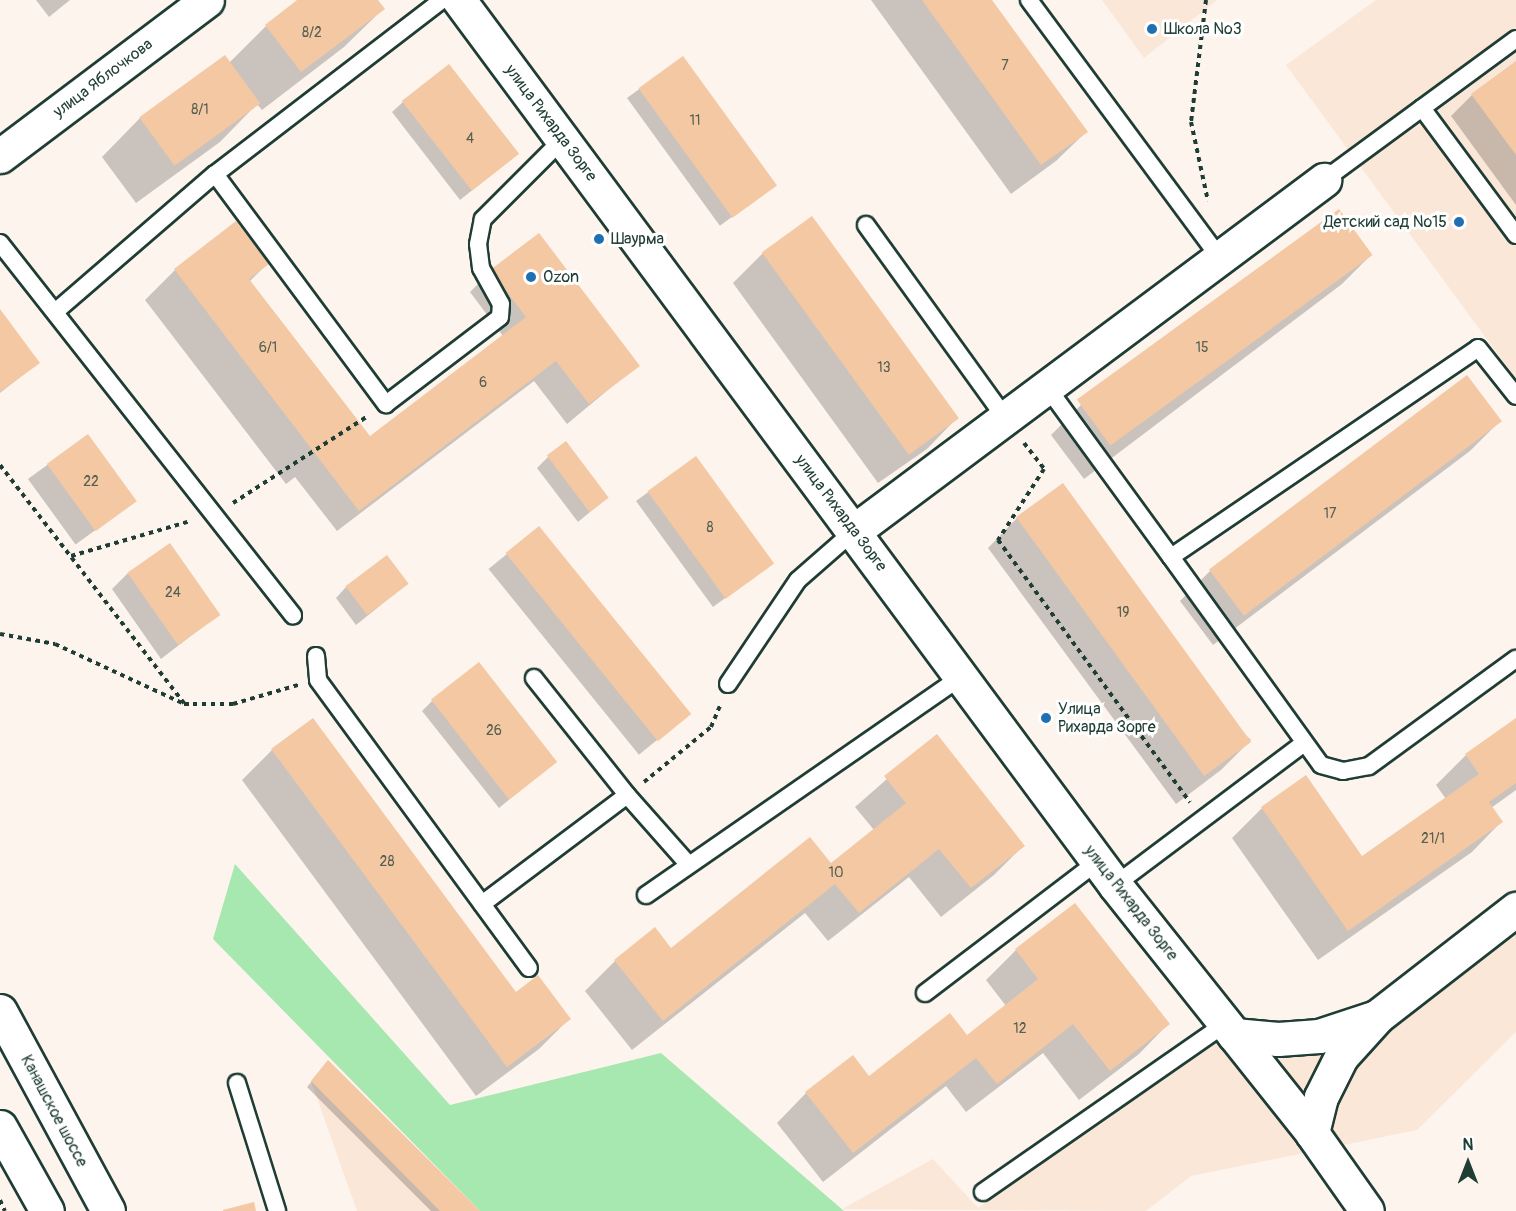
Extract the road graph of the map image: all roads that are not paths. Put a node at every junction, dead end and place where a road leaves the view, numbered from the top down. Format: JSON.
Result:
{"nodes":[{"id":1,"x":207,"y":0,"type":"edge"},
{"id":2,"x":442,"y":0,"type":"edge"},
{"id":3,"x":459,"y":0,"type":"edge"},
{"id":4,"x":1029,"y":0,"type":"edge"},
{"id":5,"x":1516,"y":39,"type":"edge"},
{"id":6,"x":1422,"y":108,"type":"junction"},
{"id":7,"x":563,"y":139,"type":"junction"},
{"id":8,"x":0,"y":156,"type":"edge"},
{"id":9,"x":215,"y":174,"type":"junction"},
{"id":10,"x":1324,"y":180,"type":"joint"},
{"id":11,"x":866,"y":225,"type":"dead end"},
{"id":12,"x":1516,"y":235,"type":"edge"},
{"id":13,"x":0,"y":243,"type":"edge"},
{"id":14,"x":1220,"y":258,"type":"junction"},
{"id":15,"x":55,"y":312,"type":"junction"},
{"id":16,"x":1047,"y":387,"type":"junction"},
{"id":17,"x":1516,"y":396,"type":"edge"},
{"id":18,"x":1005,"y":418,"type":"junction"},
{"id":19,"x":854,"y":531,"type":"junction"},
{"id":20,"x":1171,"y":557,"type":"junction"},
{"id":21,"x":293,"y":615,"type":"dead end"},
{"id":22,"x":316,"y":656,"type":"dead end"},
{"id":23,"x":1516,"y":659,"type":"edge"},
{"id":24,"x":962,"y":676,"type":"junction"},
{"id":25,"x":534,"y":678,"type":"dead end"},
{"id":26,"x":728,"y":684,"type":"road end"},
{"id":27,"x":1304,"y":743,"type":"junction"},
{"id":28,"x":627,"y":795,"type":"junction"},
{"id":29,"x":688,"y":864,"type":"junction"},
{"id":30,"x":1106,"y":873,"type":"junction"},
{"id":31,"x":646,"y":895,"type":"dead end"},
{"id":32,"x":482,"y":904,"type":"junction"},
{"id":33,"x":1516,"y":909,"type":"edge"},
{"id":34,"x":529,"y":968,"type":"dead end"},
{"id":35,"x":925,"y":993,"type":"dead end"},
{"id":36,"x":0,"y":1011,"type":"edge"},
{"id":37,"x":1378,"y":1016,"type":"junction"},
{"id":38,"x":1230,"y":1029,"type":"junction"},
{"id":39,"x":237,"y":1083,"type":"dead end"},
{"id":40,"x":0,"y":1127,"type":"edge"},
{"id":41,"x":1312,"y":1133,"type":"junction"},
{"id":42,"x":983,"y":1192,"type":"dead end"},
{"id":43,"x":47,"y":1211,"type":"edge"},
{"id":44,"x":108,"y":1211,"type":"edge"},
{"id":45,"x":277,"y":1211,"type":"edge"},
{"id":46,"x":1367,"y":1211,"type":"edge"}],
"edges":[{"from":1,"to":8,"type":"street","name":"улица Яблочкова"},
{"from":2,"to":9,"type":"lane"},
{"from":3,"to":7,"type":"street","name":"улица Рихарда Зорге"},
{"from":4,"to":14,"type":"lane"},
{"from":5,"to":6,"type":"lane"},
{"from":6,"to":10,"type":"lane"},
{"from":6,"to":12,"type":"lane"},
{"from":7,"to":9,"type":"lane"},
{"from":7,"to":19,"type":"street","name":"улица Рихарда Зорге"},
{"from":9,"to":15,"type":"lane"},
{"from":10,"to":14,"type":"street"},
{"from":11,"to":18,"type":"lane"},
{"from":13,"to":15,"type":"lane"},
{"from":14,"to":16,"type":"street"},
{"from":15,"to":21,"type":"lane"},
{"from":16,"to":18,"type":"street"},
{"from":16,"to":20,"type":"lane"},
{"from":17,"to":20,"type":"lane"},
{"from":18,"to":19,"type":"street"},
{"from":19,"to":24,"type":"street","name":"улица Рихарда Зорге"},
{"from":19,"to":26,"type":"lane"},
{"from":20,"to":27,"type":"lane"},
{"from":22,"to":32,"type":"lane"},
{"from":23,"to":27,"type":"lane"},
{"from":24,"to":29,"type":"lane"},
{"from":24,"to":30,"type":"street","name":"улица Рихарда Зорге"},
{"from":25,"to":28,"type":"lane"},
{"from":27,"to":30,"type":"lane"},
{"from":28,"to":29,"type":"lane"},
{"from":28,"to":32,"type":"lane"},
{"from":29,"to":31,"type":"lane"},
{"from":30,"to":35,"type":"lane"},
{"from":30,"to":38,"type":"street","name":"улица Рихарда Зорге"},
{"from":32,"to":34,"type":"lane"},
{"from":33,"to":37,"type":"street"},
{"from":36,"to":44,"type":"street","name":"Канашское шоссе"},
{"from":37,"to":38,"type":"street"},
{"from":37,"to":41,"type":"street"},
{"from":38,"to":41,"type":"street","name":"улица Рихарда Зорге"},
{"from":38,"to":42,"type":"lane"},
{"from":39,"to":45,"type":"lane"},
{"from":40,"to":43,"type":"street"},
{"from":41,"to":46,"type":"street","name":"улица Рихарда Зорге"}]}
